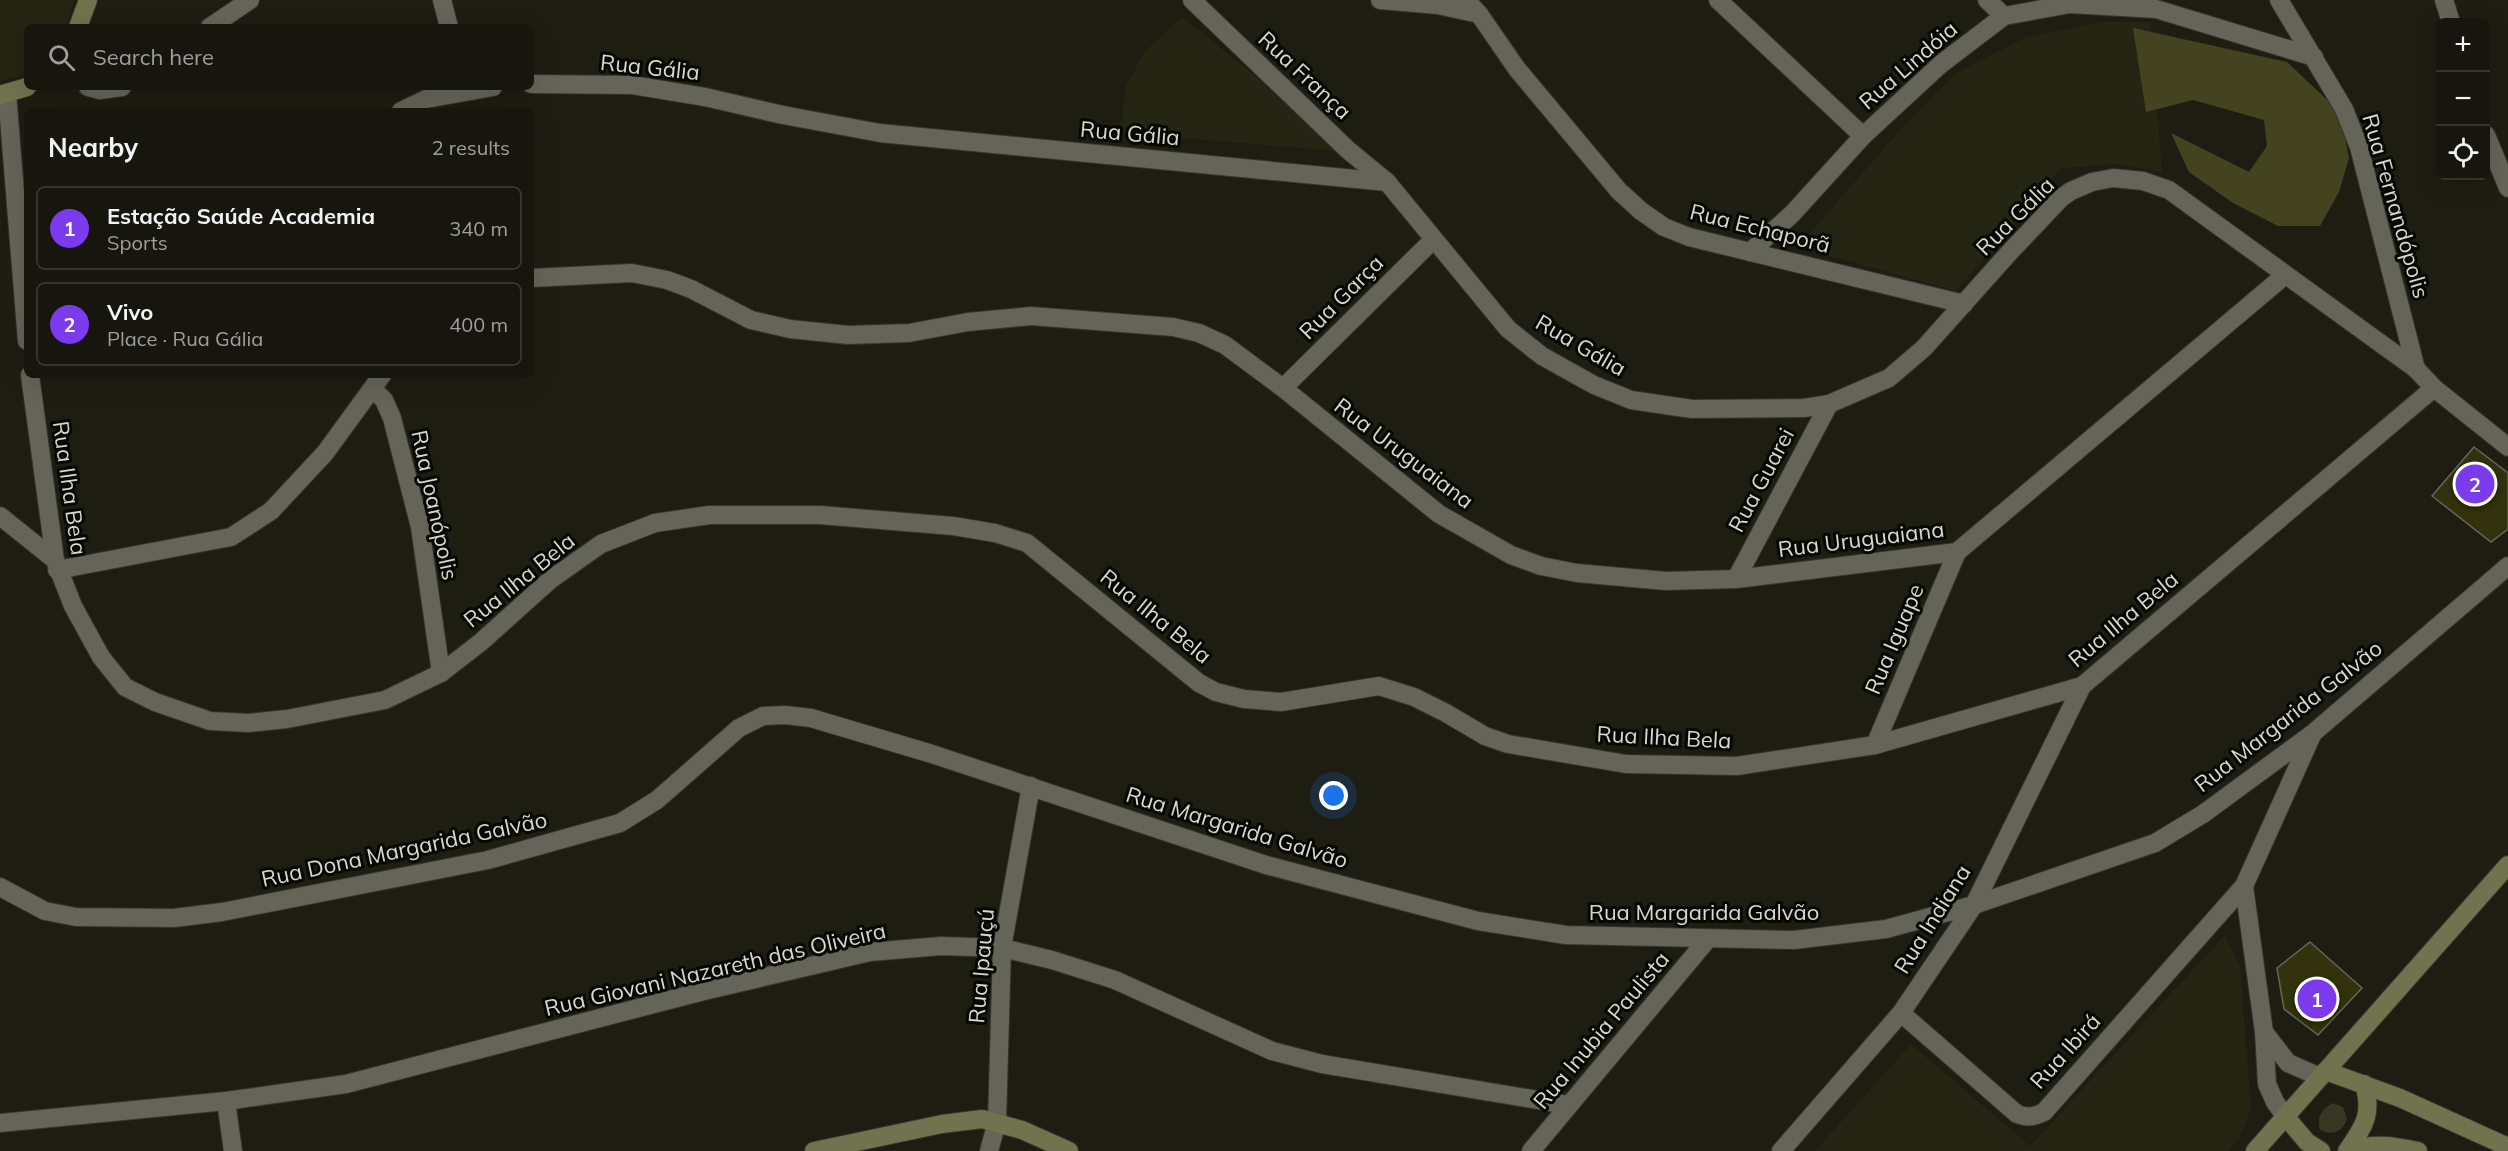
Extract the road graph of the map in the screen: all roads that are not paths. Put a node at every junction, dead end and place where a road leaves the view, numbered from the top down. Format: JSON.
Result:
{"nodes":[{"id":1,"x":88,"y":0,"type":"edge"},
{"id":2,"x":250,"y":0,"type":"edge"},
{"id":3,"x":442,"y":0,"type":"edge"},
{"id":4,"x":1192,"y":0,"type":"edge"},
{"id":5,"x":1380,"y":0,"type":"edge"},
{"id":6,"x":1466,"y":0,"type":"edge"},
{"id":7,"x":1718,"y":0,"type":"edge"},
{"id":8,"x":1987,"y":0,"type":"edge"},
{"id":9,"x":2279,"y":0,"type":"edge"},
{"id":10,"x":2444,"y":0,"type":"edge"},
{"id":11,"x":1479,"y":14,"type":"junction"},
{"id":12,"x":2004,"y":16,"type":"junction"},
{"id":13,"x":2450,"y":18,"type":"edge"},
{"id":14,"x":79,"y":24,"type":"edge"},
{"id":15,"x":214,"y":24,"type":"edge"},
{"id":16,"x":448,"y":24,"type":"edge"},
{"id":17,"x":2314,"y":57,"type":"junction"},
{"id":18,"x":534,"y":84,"type":"edge"},
{"id":19,"x":24,"y":88,"type":"edge"},
{"id":20,"x":461,"y":90,"type":"edge"},
{"id":21,"x":4,"y":94,"type":"edge"},
{"id":22,"x":407,"y":108,"type":"edge"},
{"id":23,"x":1863,"y":136,"type":"junction"},
{"id":24,"x":2490,"y":145,"type":"edge"},
{"id":25,"x":1387,"y":182,"type":"junction"},
{"id":26,"x":2508,"y":188,"type":"edge"},
{"id":27,"x":1433,"y":240,"type":"junction"},
{"id":28,"x":1750,"y":252,"type":"junction"},
{"id":29,"x":2284,"y":276,"type":"junction"},
{"id":30,"x":534,"y":278,"type":"edge"},
{"id":31,"x":1964,"y":304,"type":"junction"},
{"id":32,"x":24,"y":309,"type":"edge"},
{"id":33,"x":2416,"y":369,"type":"junction"},
{"id":34,"x":30,"y":378,"type":"edge"},
{"id":35,"x":377,"y":382,"type":"edge"},
{"id":36,"x":1283,"y":388,"type":"junction"},
{"id":37,"x":2434,"y":388,"type":"junction"},
{"id":38,"x":1829,"y":404,"type":"junction"},
{"id":39,"x":2508,"y":447,"type":"edge"},
{"id":40,"x":0,"y":516,"type":"edge"},
{"id":41,"x":1957,"y":552,"type":"junction"},
{"id":42,"x":56,"y":565,"type":"junction"},
{"id":43,"x":2508,"y":566,"type":"edge"},
{"id":44,"x":1736,"y":579,"type":"junction"},
{"id":45,"x":441,"y":673,"type":"junction"},
{"id":46,"x":2082,"y":686,"type":"junction"},
{"id":47,"x":2312,"y":734,"type":"junction"},
{"id":48,"x":1875,"y":745,"type":"junction"},
{"id":49,"x":994,"y":774,"type":"joint"},
{"id":50,"x":1031,"y":786,"type":"junction"},
{"id":51,"x":2508,"y":864,"type":"edge"},
{"id":52,"x":2244,"y":886,"type":"junction"},
{"id":53,"x":0,"y":887,"type":"edge"},
{"id":54,"x":1974,"y":905,"type":"junction"},
{"id":55,"x":1707,"y":940,"type":"junction"},
{"id":56,"x":1002,"y":948,"type":"junction"},
{"id":57,"x":1900,"y":1013,"type":"junction"},
{"id":58,"x":2264,"y":1032,"type":"junction"},
{"id":59,"x":2323,"y":1074,"type":"junction"},
{"id":60,"x":2364,"y":1084,"type":"junction"},
{"id":61,"x":226,"y":1101,"type":"junction"},
{"id":62,"x":1568,"y":1105,"type":"junction"},
{"id":63,"x":2285,"y":1116,"type":"junction"},
{"id":64,"x":997,"y":1122,"type":"junction"},
{"id":65,"x":0,"y":1123,"type":"edge"},
{"id":66,"x":2508,"y":1147,"type":"edge"},
{"id":67,"x":233,"y":1151,"type":"edge"},
{"id":68,"x":814,"y":1151,"type":"edge"},
{"id":69,"x":989,"y":1151,"type":"edge"},
{"id":70,"x":1069,"y":1151,"type":"edge"},
{"id":71,"x":1531,"y":1151,"type":"edge"},
{"id":72,"x":1781,"y":1151,"type":"edge"},
{"id":73,"x":2255,"y":1151,"type":"edge"},
{"id":74,"x":2320,"y":1151,"type":"edge"},
{"id":75,"x":2349,"y":1151,"type":"edge"},
{"id":76,"x":2418,"y":1151,"type":"edge"}],
"edges":[{"from":1,"to":14,"type":"main road"},
{"from":2,"to":15,"type":"street"},
{"from":3,"to":16,"type":"street"},
{"from":4,"to":25,"type":"street","name":"Rua França"},
{"from":5,"to":11,"type":"street"},
{"from":6,"to":11,"type":"street","name":"Rua Echaporã"},
{"from":7,"to":23,"type":"street"},
{"from":8,"to":12,"type":"street"},
{"from":9,"to":17,"type":"street","name":"Rua Fernandópolis"},
{"from":10,"to":13,"type":"street"},
{"from":11,"to":28,"type":"street","name":"Rua Echaporã"},
{"from":12,"to":17,"type":"street","name":"Rua Lindóia"},
{"from":12,"to":23,"type":"street","name":"Rua Lindóia"},
{"from":17,"to":33,"type":"street","name":"Rua Fernandópolis"},
{"from":18,"to":25,"type":"street","name":"Rua Gália"},
{"from":19,"to":21,"type":"main road"},
{"from":20,"to":22,"type":"street"},
{"from":21,"to":32,"type":"street"},
{"from":23,"to":28,"type":"street","name":"Rua Lindóia"},
{"from":24,"to":26,"type":"street"},
{"from":25,"to":27,"type":"street","name":"Rua Gália"},
{"from":27,"to":36,"type":"street","name":"Rua Garça"},
{"from":27,"to":38,"type":"street","name":"Rua Gália"},
{"from":28,"to":31,"type":"street","name":"Rua Echaporã"},
{"from":29,"to":31,"type":"street","name":"Rua Gália"},
{"from":29,"to":33,"type":"street","name":"Rua Gália"},
{"from":29,"to":41,"type":"street","name":"Rua Uruguaiana"},
{"from":30,"to":36,"type":"street","name":"Rua Uruguaiana"},
{"from":31,"to":38,"type":"street","name":"Rua Gália"},
{"from":33,"to":37,"type":"street","name":"Rua Gália"},
{"from":34,"to":42,"type":"street","name":"Rua Ilha Bela"},
{"from":35,"to":42,"type":"street"},
{"from":35,"to":45,"type":"street","name":"Rua Joanópolis"},
{"from":36,"to":44,"type":"street","name":"Rua Uruguaiana"},
{"from":37,"to":39,"type":"street","name":"Rua Gália"},
{"from":37,"to":46,"type":"street","name":"Rua Ilha Bela"},
{"from":38,"to":44,"type":"street","name":"Rua Guarei"},
{"from":40,"to":42,"type":"street"},
{"from":41,"to":44,"type":"street","name":"Rua Uruguaiana"},
{"from":41,"to":48,"type":"street","name":"Rua Iguape"},
{"from":42,"to":45,"type":"street","name":"Rua Ilha Bela"},
{"from":43,"to":47,"type":"street","name":"Rua Margarida Galvão"},
{"from":45,"to":48,"type":"street","name":"Rua Ilha Bela"},
{"from":46,"to":48,"type":"street","name":"Rua Ilha Bela"},
{"from":46,"to":54,"type":"street","name":"Rua Indiana"},
{"from":47,"to":52,"type":"street"},
{"from":47,"to":54,"type":"street","name":"Rua Margarida Galvão"},
{"from":49,"to":50,"type":"street","name":"Rua Margarida Galvão"},
{"from":49,"to":53,"type":"street","name":"Rua Dona Margarida Galvão"},
{"from":50,"to":55,"type":"street","name":"Rua Margarida Galvão"},
{"from":50,"to":56,"type":"street","name":"Rua Ipauçú"},
{"from":51,"to":59,"type":"main road"},
{"from":52,"to":57,"type":"street","name":"Rua Ibirá"},
{"from":52,"to":58,"type":"street"},
{"from":54,"to":55,"type":"street","name":"Rua Margarida Galvão"},
{"from":54,"to":57,"type":"street","name":"Rua Indiana"},
{"from":55,"to":62,"type":"street","name":"Rua Inubia Paulista"},
{"from":56,"to":61,"type":"street","name":"Rua Giovani Nazareth das Oliveira"},
{"from":56,"to":62,"type":"street","name":"Rua Giovani Nazareth das Oliveira"},
{"from":56,"to":64,"type":"street","name":"Rua Ipauçú"},
{"from":57,"to":72,"type":"street","name":"Rua Indiana"},
{"from":58,"to":59,"type":"street"},
{"from":58,"to":63,"type":"street"},
{"from":59,"to":60,"type":"main road"},
{"from":59,"to":63,"type":"main road"},
{"from":60,"to":66,"type":"main road"},
{"from":60,"to":75,"type":"main road"},
{"from":61,"to":65,"type":"street","name":"Rua Giovani Nazareth das Oliveira"},
{"from":61,"to":67,"type":"street"},
{"from":62,"to":71,"type":"street","name":"Rua Inubia Paulista"},
{"from":63,"to":73,"type":"main road"},
{"from":63,"to":74,"type":"main road"},
{"from":64,"to":68,"type":"main road"},
{"from":64,"to":69,"type":"street","name":"Rua Ipauçú"},
{"from":64,"to":70,"type":"main road"},
{"from":75,"to":76,"type":"main road"}]}
